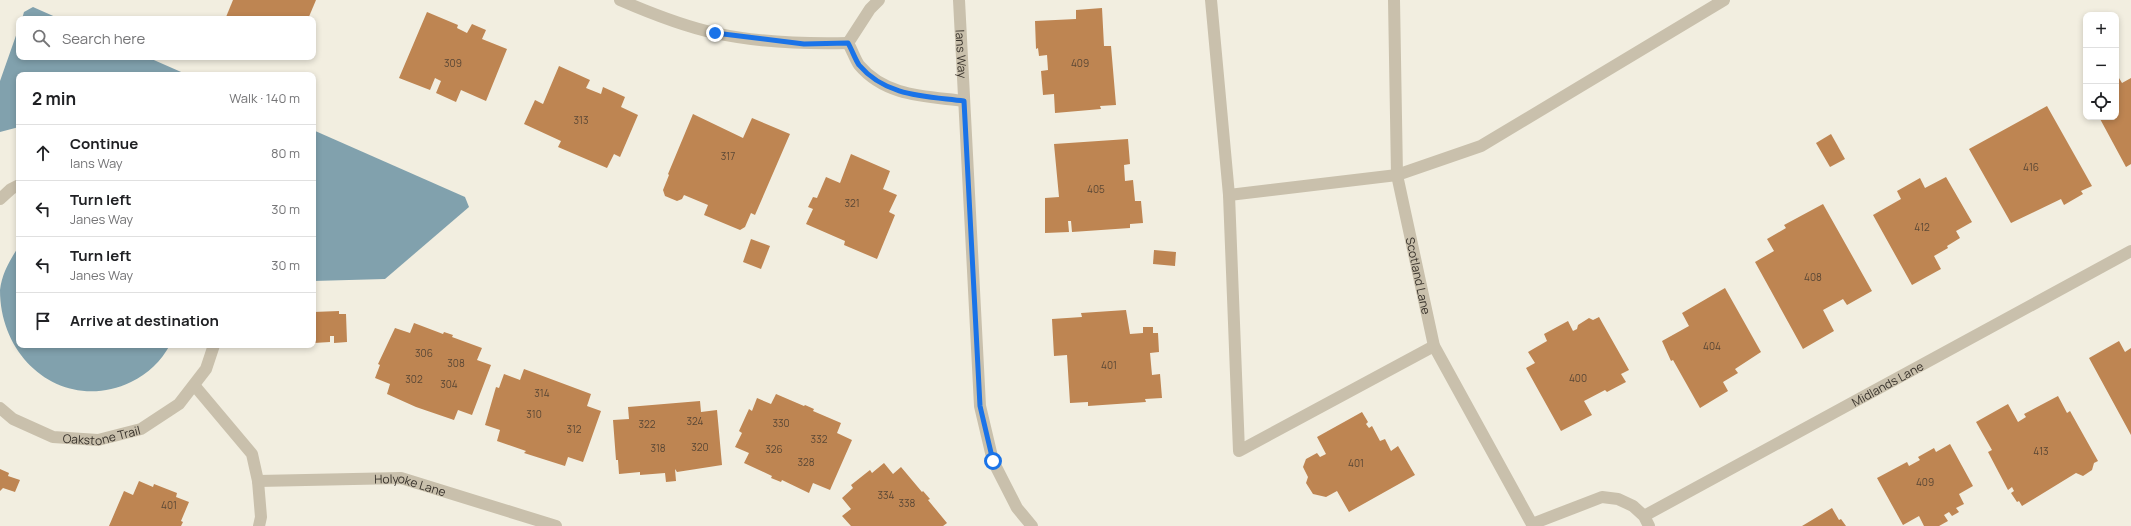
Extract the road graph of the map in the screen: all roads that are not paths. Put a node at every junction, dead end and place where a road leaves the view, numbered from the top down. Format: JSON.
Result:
{"nodes":[{"id":1,"x":620,"y":0,"type":"edge"},
{"id":2,"x":879,"y":0,"type":"edge"},
{"id":3,"x":959,"y":0,"type":"edge"},
{"id":4,"x":1211,"y":0,"type":"edge"},
{"id":5,"x":1394,"y":0,"type":"edge"},
{"id":6,"x":1722,"y":0,"type":"edge"},
{"id":7,"x":848,"y":43,"type":"junction"},
{"id":8,"x":964,"y":101,"type":"junction"},
{"id":9,"x":1397,"y":175,"type":"junction"},
{"id":10,"x":16,"y":187,"type":"edge"},
{"id":11,"x":1229,"y":195,"type":"junction"},
{"id":12,"x":0,"y":199,"type":"edge"},
{"id":13,"x":2131,"y":252,"type":"edge"},
{"id":14,"x":1434,"y":346,"type":"junction"},
{"id":15,"x":213,"y":348,"type":"edge"},
{"id":16,"x":194,"y":385,"type":"junction"},
{"id":17,"x":0,"y":408,"type":"edge"},
{"id":18,"x":258,"y":481,"type":"junction"},
{"id":19,"x":1646,"y":521,"type":"edge"},
{"id":20,"x":1533,"y":525,"type":"edge"},
{"id":21,"x":259,"y":526,"type":"edge"},
{"id":22,"x":556,"y":526,"type":"edge"},
{"id":23,"x":1032,"y":526,"type":"edge"}],
"edges":[{"from":1,"to":7,"type":"street"},
{"from":2,"to":7,"type":"street"},
{"from":3,"to":8,"type":"street","name":"Ians Way"},
{"from":4,"to":11,"type":"street"},
{"from":5,"to":9,"type":"street","name":"Scotland Lane"},
{"from":6,"to":9,"type":"street"},
{"from":7,"to":8,"type":"street"},
{"from":8,"to":23,"type":"street","name":"Ians Way"},
{"from":9,"to":11,"type":"street"},
{"from":9,"to":14,"type":"street","name":"Scotland Lane"},
{"from":10,"to":12,"type":"street"},
{"from":11,"to":14,"type":"street"},
{"from":13,"to":19,"type":"street","name":"Midlands Lane"},
{"from":14,"to":20,"type":"street","name":"Scotland Lane"},
{"from":15,"to":16,"type":"street","name":"Oakstone Trail"},
{"from":16,"to":17,"type":"street","name":"Oakstone Trail"},
{"from":16,"to":18,"type":"street"},
{"from":18,"to":21,"type":"street"},
{"from":18,"to":22,"type":"street","name":"Holyoke Lane"},
{"from":19,"to":20,"type":"street","name":"Midlands Lane"}]}
